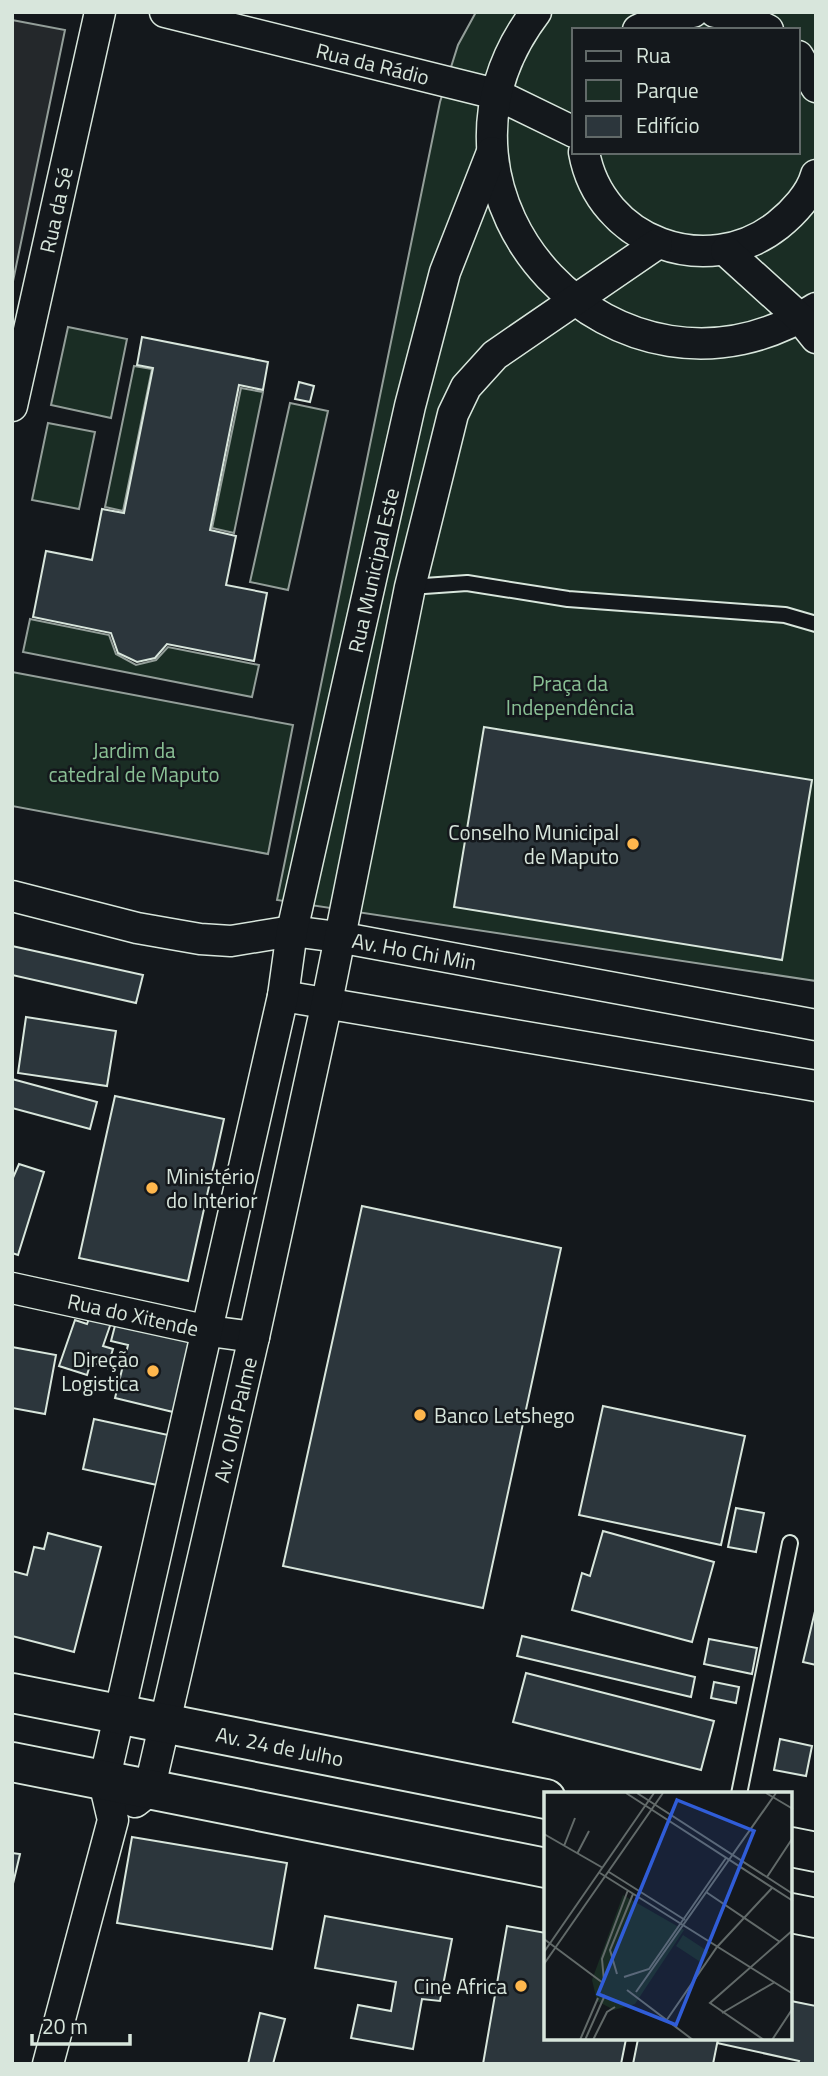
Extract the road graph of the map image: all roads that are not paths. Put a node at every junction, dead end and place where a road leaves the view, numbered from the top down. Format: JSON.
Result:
{"nodes":[{"id":1,"x":100,"y":12,"type":"edge"},
{"id":2,"x":165,"y":12,"type":"edge"},
{"id":3,"x":536,"y":12,"type":"edge"},
{"id":4,"x":653,"y":12,"type":"edge"},
{"id":5,"x":693,"y":12,"type":"edge"},
{"id":6,"x":715,"y":12,"type":"edge"},
{"id":7,"x":767,"y":12,"type":"edge"},
{"id":8,"x":640,"y":28,"type":"edge"},
{"id":9,"x":642,"y":28,"type":"edge"},
{"id":10,"x":764,"y":28,"type":"edge"},
{"id":11,"x":778,"y":28,"type":"edge"},
{"id":12,"x":800,"y":59,"type":"edge"},
{"id":13,"x":816,"y":87,"type":"edge"},
{"id":14,"x":496,"y":94,"type":"junction"},
{"id":15,"x":572,"y":131,"type":"edge"},
{"id":16,"x":492,"y":152,"type":"junction"},
{"id":17,"x":584,"y":154,"type":"edge"},
{"id":18,"x":816,"y":174,"type":"edge"},
{"id":19,"x":657,"y":244,"type":"junction"},
{"id":20,"x":726,"y":251,"type":"junction"},
{"id":21,"x":574,"y":302,"type":"junction"},
{"id":22,"x":810,"y":321,"type":"edge"},
{"id":23,"x":18,"y":349,"type":"edge"},
{"id":24,"x":423,"y":361,"type":"junction"},
{"id":25,"x":466,"y":387,"type":"junction"},
{"id":26,"x":12,"y":407,"type":"edge"},
{"id":27,"x":410,"y":587,"type":"junction"},
{"id":28,"x":816,"y":624,"type":"edge"},
{"id":29,"x":12,"y":896,"type":"edge"},
{"id":30,"x":292,"y":931,"type":"junction"},
{"id":31,"x":338,"y":937,"type":"junction"},
{"id":32,"x":283,"y":996,"type":"junction"},
{"id":33,"x":327,"y":1002,"type":"junction"},
{"id":34,"x":816,"y":1026,"type":"edge"},
{"id":35,"x":816,"y":1086,"type":"edge"},
{"id":36,"x":12,"y":1288,"type":"edge"},
{"id":37,"x":209,"y":1331,"type":"junction"},
{"id":38,"x":254,"y":1337,"type":"junction"},
{"id":39,"x":790,"y":1543,"type":"dead end"},
{"id":40,"x":12,"y":1693,"type":"edge"},
{"id":41,"x":120,"y":1713,"type":"junction"},
{"id":42,"x":165,"y":1724,"type":"junction"},
{"id":43,"x":12,"y":1762,"type":"edge"},
{"id":44,"x":104,"y":1782,"type":"junction"},
{"id":45,"x":149,"y":1791,"type":"junction"},
{"id":46,"x":739,"y":1792,"type":"edge"},
{"id":47,"x":544,"y":1799,"type":"edge"},
{"id":48,"x":113,"y":1820,"type":"junction"},
{"id":49,"x":793,"y":1847,"type":"edge"},
{"id":50,"x":816,"y":1852,"type":"edge"},
{"id":51,"x":544,"y":1867,"type":"edge"},
{"id":52,"x":793,"y":1913,"type":"edge"},
{"id":53,"x":816,"y":1918,"type":"edge"},
{"id":54,"x":48,"y":2064,"type":"edge"}],
"edges":[{"from":1,"to":23,"type":"street","name":"Rua da Sé"},
{"from":2,"to":14,"type":"street","name":"Rua da Rádio"},
{"from":3,"to":14,"type":"street"},
{"from":4,"to":8,"type":"street"},
{"from":5,"to":9,"type":"street"},
{"from":6,"to":10,"type":"street"},
{"from":7,"to":11,"type":"street"},
{"from":12,"to":13,"type":"street"},
{"from":14,"to":15,"type":"street","name":"Rua da Rádio"},
{"from":14,"to":16,"type":"street"},
{"from":16,"to":21,"type":"street"},
{"from":16,"to":24,"type":"street","name":"Rua Municipal Este"},
{"from":17,"to":19,"type":"street"},
{"from":18,"to":20,"type":"street"},
{"from":19,"to":20,"type":"street"},
{"from":19,"to":21,"type":"street","name":"Rua Municipal Este"},
{"from":20,"to":22,"type":"street"},
{"from":21,"to":22,"type":"street"},
{"from":21,"to":25,"type":"street","name":"Rua Municipal Este"},
{"from":23,"to":26,"type":"street","name":"Rua da Sé"},
{"from":24,"to":25,"type":"street"},
{"from":24,"to":30,"type":"street","name":"Rua Municipal Este"},
{"from":25,"to":27,"type":"street","name":"Rua Municipal Este"},
{"from":27,"to":28,"type":"lane"},
{"from":27,"to":31,"type":"street","name":"Rua Municipal Este"},
{"from":29,"to":30,"type":"street","name":"Av. Ho Chi Min"},
{"from":30,"to":31,"type":"street","name":"Av. Ho Chi Min"},
{"from":30,"to":32,"type":"street","name":"Rua Municipal Este"},
{"from":31,"to":33,"type":"street","name":"Rua Municipal Este"},
{"from":31,"to":34,"type":"street","name":"Av. Ho Chi Min"},
{"from":32,"to":33,"type":"street"},
{"from":32,"to":37,"type":"street"},
{"from":33,"to":35,"type":"street"},
{"from":33,"to":38,"type":"street","name":"Av. Olof Palme"},
{"from":36,"to":37,"type":"street","name":"Rua do Xitende"},
{"from":37,"to":38,"type":"street","name":"Rua do Xitende"},
{"from":37,"to":41,"type":"street"},
{"from":38,"to":42,"type":"street","name":"Av. Olof Palme"},
{"from":39,"to":46,"type":"lane"},
{"from":40,"to":41,"type":"main road","name":"Av. 24 de Julho"},
{"from":41,"to":42,"type":"main road","name":"Av. 24 de Julho"},
{"from":41,"to":44,"type":"street"},
{"from":42,"to":45,"type":"street","name":"Av. Olof Palme"},
{"from":42,"to":47,"type":"main road","name":"Av. 24 de Julho"},
{"from":43,"to":44,"type":"main road"},
{"from":44,"to":45,"type":"main road"},
{"from":44,"to":48,"type":"street"},
{"from":45,"to":48,"type":"street"},
{"from":45,"to":51,"type":"main road"},
{"from":48,"to":54,"type":"street"},
{"from":49,"to":50,"type":"main road"},
{"from":52,"to":53,"type":"main road"}]}
